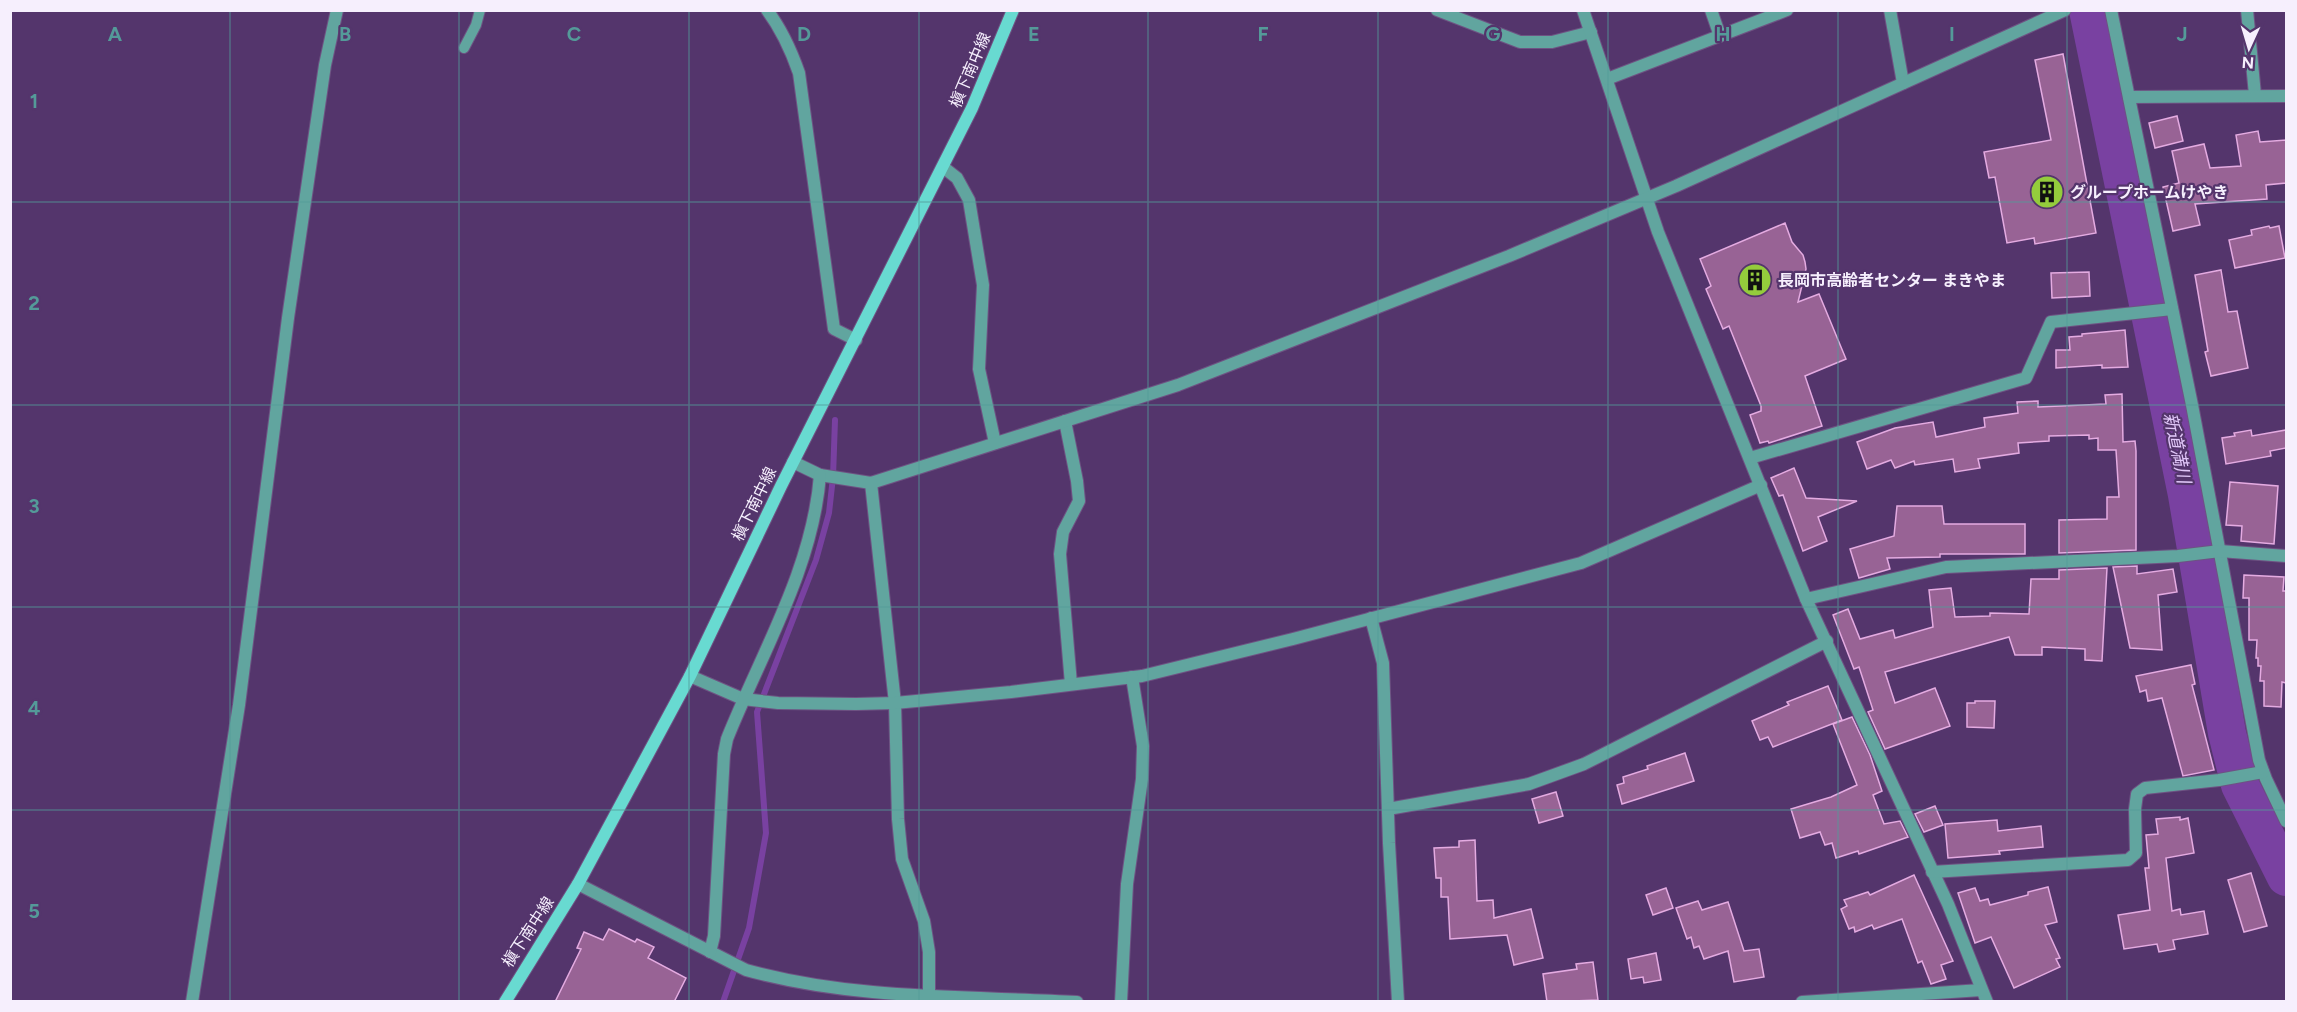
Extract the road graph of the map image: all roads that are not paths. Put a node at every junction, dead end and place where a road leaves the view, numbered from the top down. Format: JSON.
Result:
{"nodes":[{"id":1,"x":337,"y":10,"type":"edge"},
{"id":2,"x":480,"y":10,"type":"edge"},
{"id":3,"x":767,"y":10,"type":"edge"},
{"id":4,"x":1013,"y":10,"type":"edge"},
{"id":5,"x":1437,"y":10,"type":"edge"},
{"id":6,"x":1584,"y":10,"type":"edge"},
{"id":7,"x":1711,"y":10,"type":"edge"},
{"id":8,"x":1787,"y":10,"type":"edge"},
{"id":9,"x":1890,"y":10,"type":"edge"},
{"id":10,"x":2065,"y":10,"type":"edge"},
{"id":11,"x":2111,"y":10,"type":"edge"},
{"id":12,"x":2247,"y":10,"type":"edge"},
{"id":13,"x":1591,"y":32,"type":"junction"},
{"id":14,"x":1720,"y":36,"type":"junction"},
{"id":15,"x":464,"y":48,"type":"dead end"},
{"id":16,"x":1607,"y":79,"type":"junction"},
{"id":17,"x":1904,"y":83,"type":"junction"},
{"id":18,"x":2255,"y":95,"type":"junction"},
{"id":19,"x":2286,"y":96,"type":"edge"},
{"id":20,"x":2129,"y":97,"type":"junction"},
{"id":21,"x":943,"y":167,"type":"junction"},
{"id":22,"x":1647,"y":199,"type":"junction"},
{"id":23,"x":2166,"y":310,"type":"junction"},
{"id":24,"x":856,"y":340,"type":"junction"},
{"id":25,"x":1065,"y":421,"type":"junction"},
{"id":26,"x":995,"y":443,"type":"junction"},
{"id":27,"x":1750,"y":458,"type":"junction"},
{"id":28,"x":793,"y":462,"type":"junction"},
{"id":29,"x":820,"y":475,"type":"junction"},
{"id":30,"x":871,"y":483,"type":"junction"},
{"id":31,"x":1761,"y":485,"type":"junction"},
{"id":32,"x":2215,"y":552,"type":"junction"},
{"id":33,"x":2286,"y":556,"type":"edge"},
{"id":34,"x":1806,"y":599,"type":"junction"},
{"id":35,"x":1371,"y":618,"type":"junction"},
{"id":36,"x":1827,"y":641,"type":"junction"},
{"id":37,"x":690,"y":676,"type":"junction"},
{"id":38,"x":1132,"y":677,"type":"junction"},
{"id":39,"x":1071,"y":684,"type":"junction"},
{"id":40,"x":743,"y":699,"type":"junction"},
{"id":41,"x":895,"y":703,"type":"junction"},
{"id":42,"x":2263,"y":771,"type":"junction"},
{"id":43,"x":1388,"y":809,"type":"junction"},
{"id":44,"x":2286,"y":821,"type":"edge"},
{"id":45,"x":1932,"y":872,"type":"junction"},
{"id":46,"x":579,"y":884,"type":"junction"},
{"id":47,"x":710,"y":952,"type":"junction"},
{"id":48,"x":1981,"y":990,"type":"junction"},
{"id":49,"x":929,"y":995,"type":"junction"},
{"id":50,"x":986,"y":999,"type":"edge"},
{"id":51,"x":192,"y":1002,"type":"edge"},
{"id":52,"x":504,"y":1002,"type":"edge"},
{"id":53,"x":1077,"y":1002,"type":"edge"},
{"id":54,"x":1121,"y":1002,"type":"edge"},
{"id":55,"x":1398,"y":1002,"type":"edge"},
{"id":56,"x":1802,"y":1002,"type":"edge"},
{"id":57,"x":1987,"y":1002,"type":"edge"}],
"edges":[{"from":1,"to":51,"type":"street"},
{"from":2,"to":15,"type":"lane"},
{"from":3,"to":24,"type":"street"},
{"from":4,"to":21,"type":"main road","name":"槇下南中線"},
{"from":5,"to":13,"type":"street"},
{"from":6,"to":13,"type":"street"},
{"from":7,"to":14,"type":"street"},
{"from":8,"to":14,"type":"street"},
{"from":9,"to":17,"type":"street"},
{"from":10,"to":17,"type":"street"},
{"from":11,"to":20,"type":"street"},
{"from":12,"to":18,"type":"street"},
{"from":13,"to":16,"type":"street"},
{"from":14,"to":16,"type":"street"},
{"from":16,"to":22,"type":"street"},
{"from":17,"to":22,"type":"street"},
{"from":18,"to":19,"type":"street"},
{"from":18,"to":20,"type":"street"},
{"from":20,"to":23,"type":"street"},
{"from":21,"to":24,"type":"main road","name":"槇下南中線"},
{"from":21,"to":26,"type":"street"},
{"from":22,"to":25,"type":"street"},
{"from":22,"to":27,"type":"street"},
{"from":23,"to":27,"type":"street"},
{"from":23,"to":32,"type":"street"},
{"from":24,"to":28,"type":"main road","name":"槇下南中線"},
{"from":25,"to":26,"type":"street"},
{"from":25,"to":39,"type":"street"},
{"from":26,"to":30,"type":"street"},
{"from":27,"to":31,"type":"street"},
{"from":28,"to":29,"type":"street"},
{"from":28,"to":37,"type":"main road","name":"槇下南中線"},
{"from":29,"to":30,"type":"street"},
{"from":29,"to":40,"type":"street"},
{"from":30,"to":41,"type":"street"},
{"from":31,"to":34,"type":"street"},
{"from":31,"to":35,"type":"street"},
{"from":32,"to":33,"type":"street"},
{"from":32,"to":34,"type":"street"},
{"from":32,"to":42,"type":"street"},
{"from":34,"to":36,"type":"street"},
{"from":35,"to":38,"type":"street"},
{"from":35,"to":43,"type":"street"},
{"from":36,"to":43,"type":"street"},
{"from":36,"to":45,"type":"street"},
{"from":37,"to":40,"type":"street"},
{"from":37,"to":46,"type":"main road","name":"槇下南中線"},
{"from":38,"to":39,"type":"street"},
{"from":38,"to":54,"type":"street"},
{"from":39,"to":41,"type":"street"},
{"from":40,"to":41,"type":"street"},
{"from":40,"to":47,"type":"street"},
{"from":41,"to":49,"type":"street"},
{"from":42,"to":44,"type":"street"},
{"from":42,"to":45,"type":"street"},
{"from":43,"to":55,"type":"street"},
{"from":45,"to":48,"type":"street"},
{"from":46,"to":47,"type":"street"},
{"from":46,"to":52,"type":"main road","name":"槇下南中線"},
{"from":47,"to":49,"type":"street"},
{"from":48,"to":56,"type":"street"},
{"from":48,"to":57,"type":"street"},
{"from":49,"to":50,"type":"street"},
{"from":50,"to":53,"type":"street"}]}
